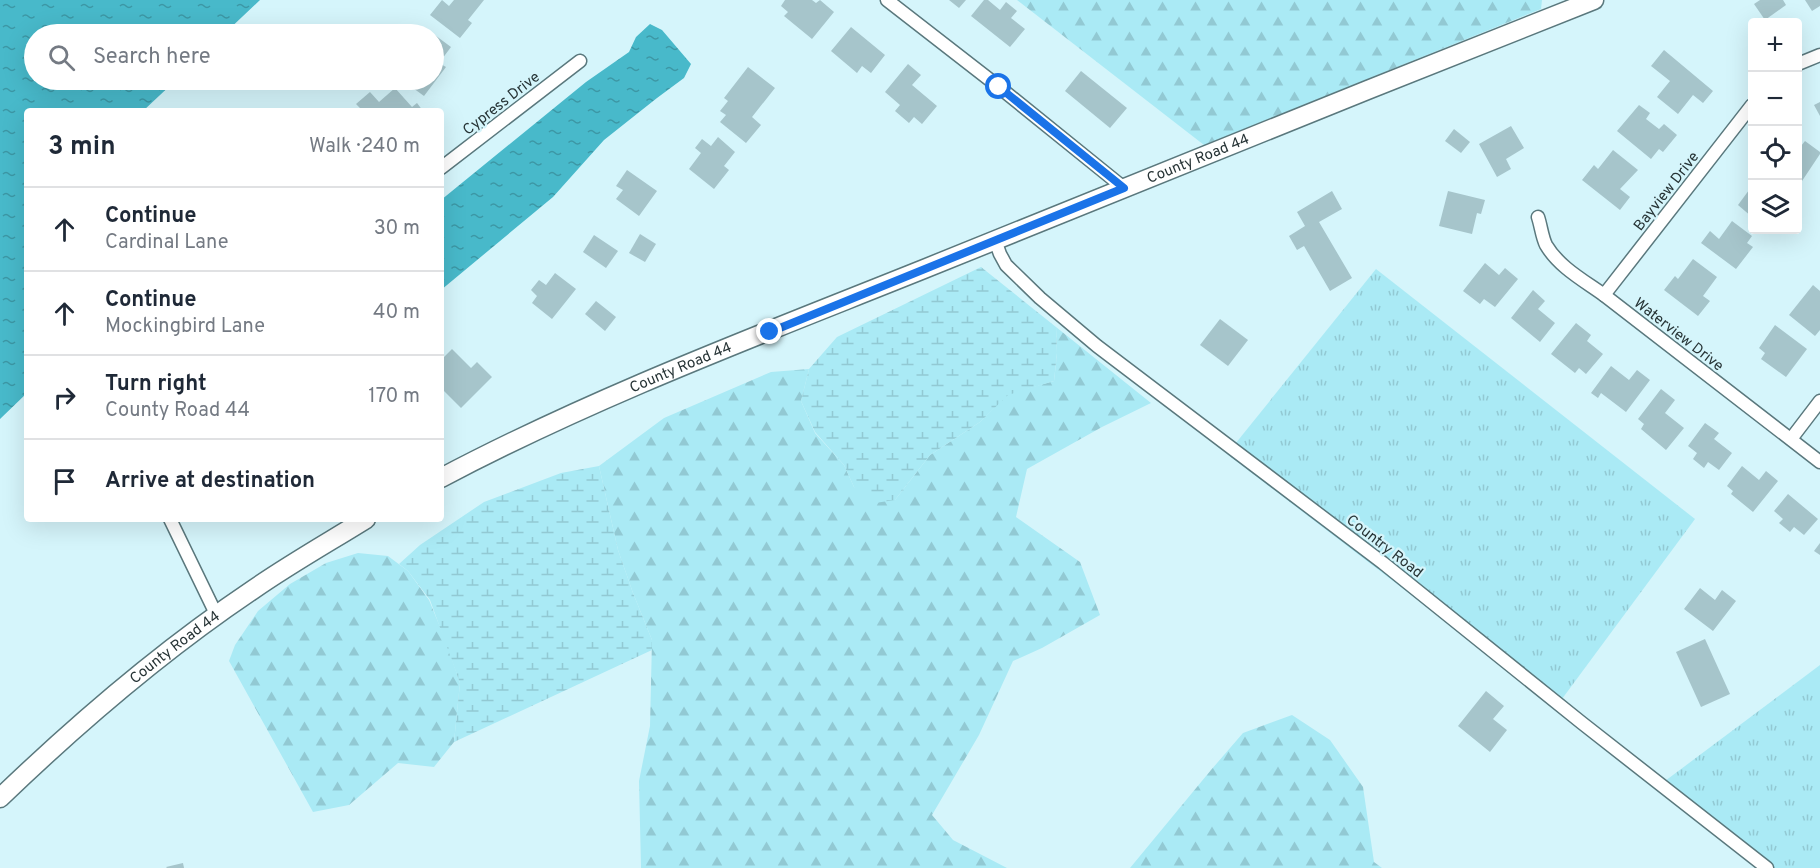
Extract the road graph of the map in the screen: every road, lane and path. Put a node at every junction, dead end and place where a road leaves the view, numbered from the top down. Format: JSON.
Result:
{"nodes":[{"id":1,"x":887,"y":0,"type":"edge"},
{"id":2,"x":1594,"y":0,"type":"edge"},
{"id":3,"x":1820,"y":55,"type":"edge"},
{"id":4,"x":580,"y":61,"type":"dead end"},
{"id":5,"x":1802,"y":62,"type":"edge"},
{"id":6,"x":1748,"y":110,"type":"edge"},
{"id":7,"x":444,"y":166,"type":"edge"},
{"id":8,"x":1124,"y":188,"type":"junction"},
{"id":9,"x":1538,"y":218,"type":"dead end"},
{"id":10,"x":995,"y":240,"type":"junction"},
{"id":11,"x":1604,"y":295,"type":"junction"},
{"id":12,"x":1820,"y":401,"type":"edge"},
{"id":13,"x":1791,"y":440,"type":"junction"},
{"id":14,"x":1820,"y":462,"type":"edge"},
{"id":15,"x":444,"y":476,"type":"edge"},
{"id":16,"x":171,"y":522,"type":"edge"},
{"id":17,"x":361,"y":522,"type":"edge"},
{"id":18,"x":217,"y":616,"type":"junction"},
{"id":19,"x":0,"y":798,"type":"edge"},
{"id":20,"x":1767,"y":868,"type":"edge"}],
"edges":[{"from":1,"to":8,"type":"street"},
{"from":2,"to":8,"type":"main road","name":"County Road 44"},
{"from":3,"to":5,"type":"street"},
{"from":4,"to":7,"type":"street","name":"Cypress Drive"},
{"from":6,"to":11,"type":"street","name":"Bayview Drive"},
{"from":8,"to":10,"type":"main road","name":"County Road 44"},
{"from":9,"to":11,"type":"street","name":"Waterview Drive"},
{"from":10,"to":15,"type":"main road","name":"County Road 44"},
{"from":10,"to":20,"type":"street","name":"Country Road"},
{"from":11,"to":13,"type":"street","name":"Waterview Drive"},
{"from":12,"to":13,"type":"street"},
{"from":13,"to":14,"type":"street","name":"Waterview Drive"},
{"from":16,"to":18,"type":"street"},
{"from":17,"to":18,"type":"main road","name":"County Road 44"},
{"from":18,"to":19,"type":"main road","name":"County Road 44"}]}
